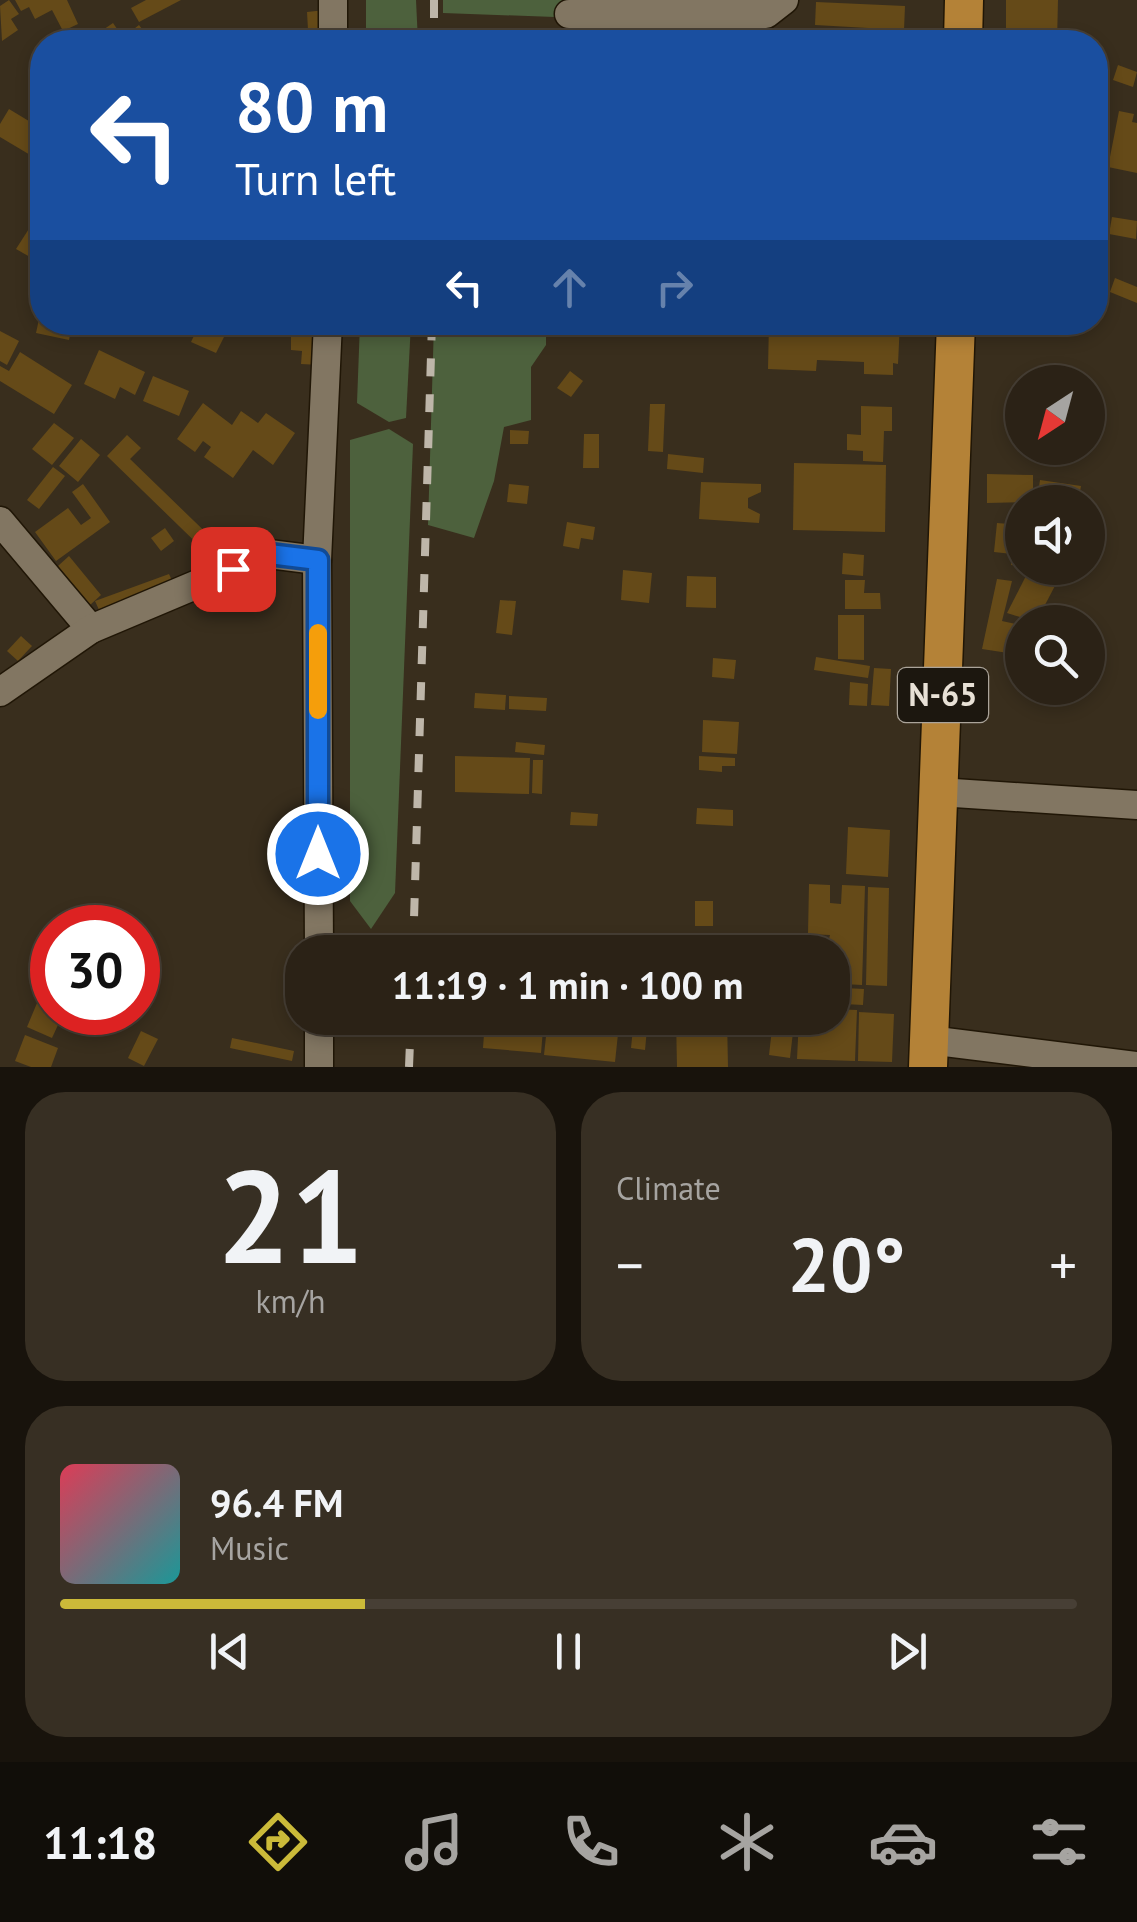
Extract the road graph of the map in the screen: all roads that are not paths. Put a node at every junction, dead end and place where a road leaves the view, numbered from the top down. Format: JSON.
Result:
{"nodes":[{"id":1,"x":333,"y":0,"type":"edge"},
{"id":2,"x":784,"y":0,"type":"edge"},
{"id":3,"x":964,"y":0,"type":"edge"},
{"id":4,"x":569,"y":14,"type":"dead end"},
{"id":5,"x":332,"y":30,"type":"edge"},
{"id":6,"x":963,"y":30,"type":"edge"},
{"id":7,"x":327,"y":335,"type":"edge"},
{"id":8,"x":956,"y":335,"type":"edge"},
{"id":9,"x":0,"y":522,"type":"edge"},
{"id":10,"x":318,"y":560,"type":"junction"},
{"id":11,"x":91,"y":629,"type":"junction"},
{"id":12,"x":0,"y":692,"type":"edge"},
{"id":13,"x":939,"y":792,"type":"junction"},
{"id":14,"x":1137,"y":805,"type":"edge"},
{"id":15,"x":319,"y":935,"type":"edge"},
{"id":16,"x":319,"y":1035,"type":"edge"},
{"id":17,"x":928,"y":1054,"type":"edge"},
{"id":18,"x":1137,"y":1066,"type":"edge"},
{"id":19,"x":319,"y":1067,"type":"edge"}],
"edges":[{"from":1,"to":5,"type":"street"},
{"from":2,"to":4,"type":"street"},
{"from":3,"to":6,"type":"highway"},
{"from":7,"to":10,"type":"street"},
{"from":8,"to":13,"type":"highway","number":"N-65"},
{"from":9,"to":11,"type":"street"},
{"from":10,"to":11,"type":"street"},
{"from":10,"to":15,"type":"street"},
{"from":11,"to":12,"type":"street"},
{"from":13,"to":14,"type":"street"},
{"from":13,"to":17,"type":"highway","number":"N-65"},
{"from":16,"to":19,"type":"street"},
{"from":17,"to":18,"type":"street"}]}
